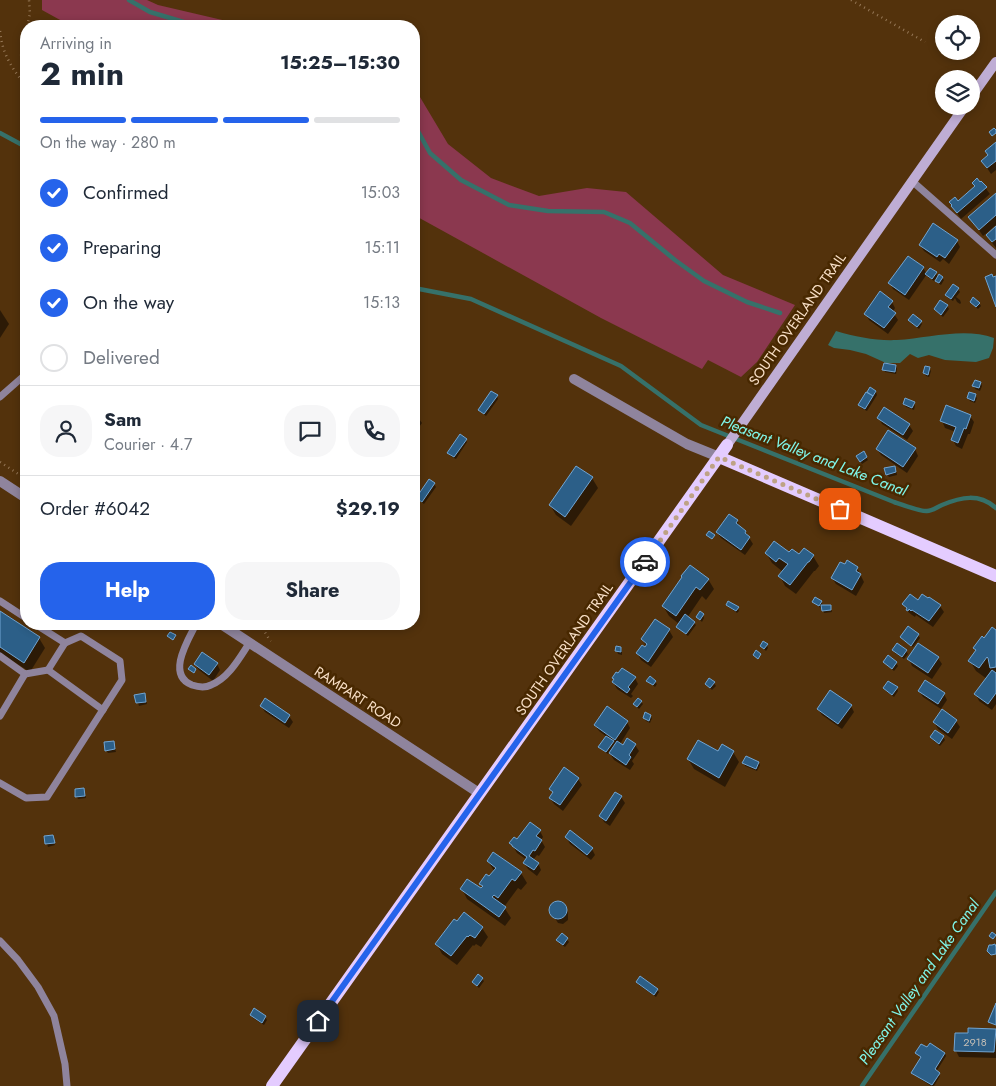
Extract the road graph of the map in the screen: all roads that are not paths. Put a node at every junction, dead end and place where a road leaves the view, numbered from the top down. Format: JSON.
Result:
{"nodes":[{"id":1,"x":996,"y":63,"type":"edge"},
{"id":2,"x":980,"y":85,"type":"edge"},
{"id":3,"x":959,"y":115,"type":"edge"},
{"id":4,"x":912,"y":181,"type":"junction"},
{"id":5,"x":996,"y":255,"type":"edge"},
{"id":6,"x":20,"y":379,"type":"edge"},
{"id":7,"x":574,"y":380,"type":"dead end"},
{"id":8,"x":0,"y":396,"type":"edge"},
{"id":9,"x":727,"y":445,"type":"joint"},
{"id":10,"x":719,"y":457,"type":"junction"},
{"id":11,"x":0,"y":481,"type":"edge"},
{"id":12,"x":20,"y":494,"type":"edge"},
{"id":13,"x":996,"y":576,"type":"edge"},
{"id":14,"x":0,"y":601,"type":"edge"},
{"id":15,"x":20,"y":614,"type":"edge"},
{"id":16,"x":44,"y":630,"type":"edge"},
{"id":17,"x":193,"y":630,"type":"edge"},
{"id":18,"x":231,"y":630,"type":"edge"},
{"id":19,"x":250,"y":642,"type":"junction"},
{"id":20,"x":65,"y":643,"type":"junction"},
{"id":21,"x":0,"y":656,"type":"edge"},
{"id":22,"x":48,"y":670,"type":"junction"},
{"id":23,"x":25,"y":674,"type":"junction"},
{"id":24,"x":103,"y":710,"type":"junction"},
{"id":25,"x":0,"y":716,"type":"edge"},
{"id":26,"x":0,"y":783,"type":"edge"},
{"id":27,"x":479,"y":794,"type":"junction"},
{"id":28,"x":0,"y":941,"type":"edge"},
{"id":29,"x":67,"y":1086,"type":"edge"},
{"id":30,"x":272,"y":1086,"type":"edge"}],
"edges":[{"from":1,"to":2,"type":"main road"},
{"from":3,"to":4,"type":"main road","name":"SOUTH OVERLAND TRAIL"},
{"from":4,"to":5,"type":"lane"},
{"from":4,"to":9,"type":"main road","name":"SOUTH OVERLAND TRAIL"},
{"from":6,"to":8,"type":"lane"},
{"from":7,"to":10,"type":"street"},
{"from":9,"to":10,"type":"main road","name":"SOUTH OVERLAND TRAIL"},
{"from":10,"to":13,"type":"main road"},
{"from":10,"to":27,"type":"main road","name":"SOUTH OVERLAND TRAIL"},
{"from":11,"to":12,"type":"street"},
{"from":14,"to":15,"type":"lane"},
{"from":16,"to":20,"type":"lane"},
{"from":17,"to":19,"type":"lane"},
{"from":18,"to":19,"type":"street","name":"RAMPART ROAD"},
{"from":19,"to":27,"type":"street","name":"RAMPART ROAD"},
{"from":20,"to":22,"type":"lane"},
{"from":20,"to":24,"type":"lane"},
{"from":21,"to":23,"type":"lane"},
{"from":22,"to":23,"type":"lane"},
{"from":22,"to":24,"type":"lane"},
{"from":23,"to":25,"type":"lane"},
{"from":24,"to":26,"type":"lane"},
{"from":27,"to":30,"type":"main road","name":"SOUTH OVERLAND TRAIL"},
{"from":28,"to":29,"type":"lane"}]}
